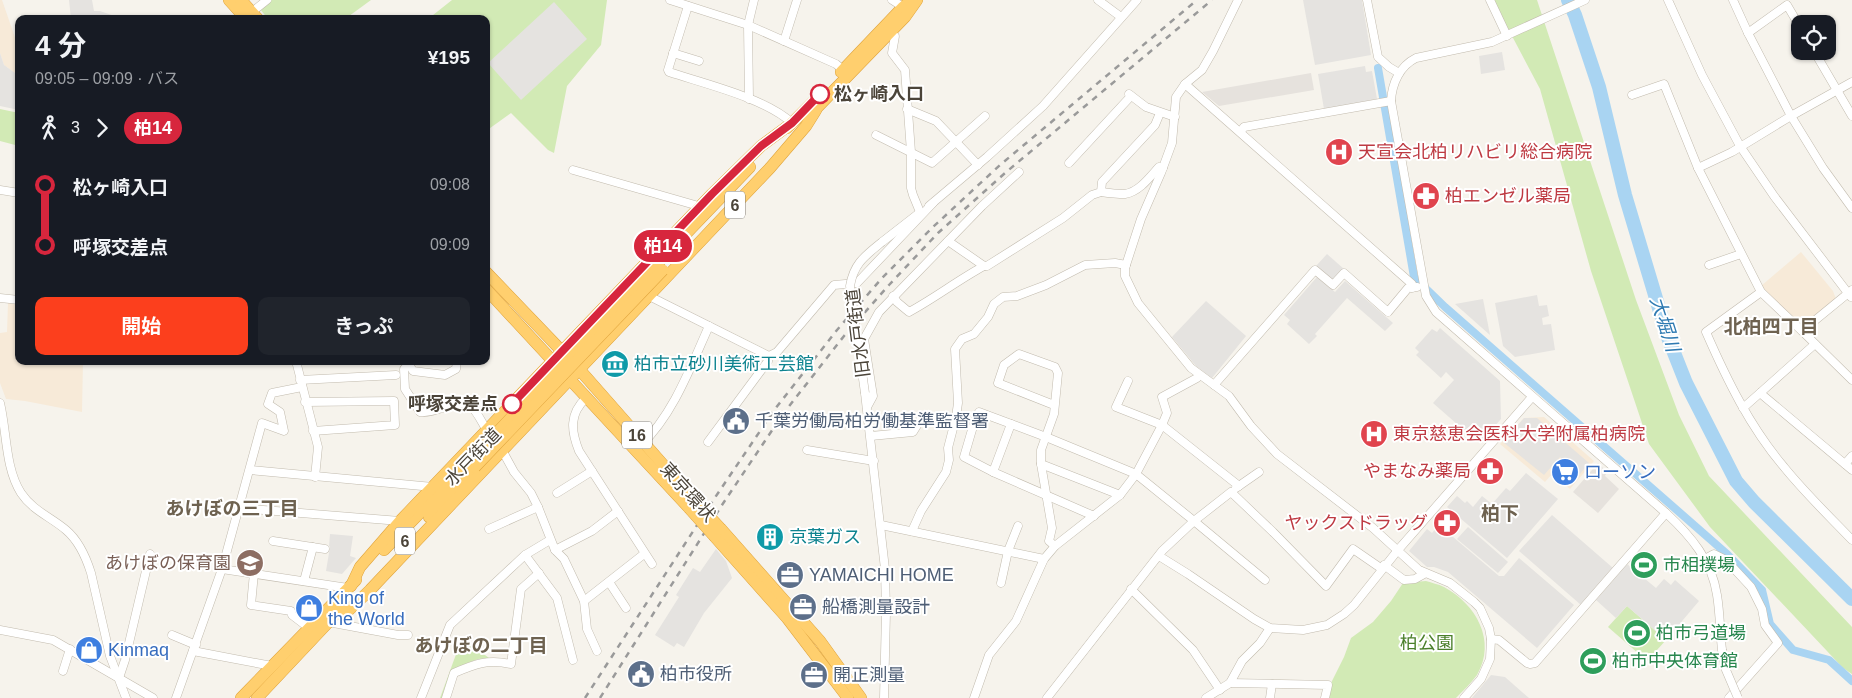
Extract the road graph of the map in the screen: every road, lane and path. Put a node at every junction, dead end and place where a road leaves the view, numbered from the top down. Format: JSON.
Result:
{"nodes":[{"id":1,"x":229,"y":0,"type":"edge"},
{"id":2,"x":241,"y":0,"type":"edge"},
{"id":3,"x":266,"y":0,"type":"edge"},
{"id":4,"x":670,"y":0,"type":"edge"},
{"id":5,"x":754,"y":0,"type":"edge"},
{"id":6,"x":797,"y":0,"type":"edge"},
{"id":7,"x":892,"y":0,"type":"edge"},
{"id":8,"x":917,"y":0,"type":"edge"},
{"id":9,"x":1098,"y":0,"type":"edge"},
{"id":10,"x":1137,"y":0,"type":"edge"},
{"id":11,"x":1238,"y":0,"type":"edge"},
{"id":12,"x":1367,"y":0,"type":"edge"},
{"id":13,"x":1490,"y":0,"type":"edge"},
{"id":14,"x":1585,"y":0,"type":"edge"},
{"id":15,"x":1668,"y":0,"type":"edge"},
{"id":16,"x":1733,"y":0,"type":"edge"},
{"id":17,"x":1790,"y":2,"type":"edge"},
{"id":18,"x":908,"y":3,"type":"edge"},
{"id":19,"x":688,"y":6,"type":"junction"},
{"id":20,"x":249,"y":15,"type":"edge"},
{"id":21,"x":251,"y":15,"type":"edge"},
{"id":22,"x":254,"y":15,"type":"edge"},
{"id":23,"x":1795,"y":15,"type":"edge"},
{"id":24,"x":1121,"y":17,"type":"junction"},
{"id":25,"x":748,"y":25,"type":"junction"},
{"id":26,"x":890,"y":32,"type":"junction"},
{"id":27,"x":1748,"y":33,"type":"junction"},
{"id":28,"x":1507,"y":36,"type":"junction"},
{"id":29,"x":784,"y":41,"type":"junction"},
{"id":30,"x":673,"y":53,"type":"junction"},
{"id":31,"x":1819,"y":60,"type":"edge"},
{"id":32,"x":699,"y":61,"type":"dead end"},
{"id":33,"x":843,"y":70,"type":"junction"},
{"id":34,"x":1399,"y":73,"type":"junction"},
{"id":35,"x":1852,"y":82,"type":"edge"},
{"id":36,"x":1185,"y":84,"type":"junction"},
{"id":37,"x":1837,"y":90,"type":"junction"},
{"id":38,"x":1632,"y":95,"type":"dead end"},
{"id":39,"x":749,"y":99,"type":"junction"},
{"id":40,"x":1391,"y":101,"type":"junction"},
{"id":41,"x":907,"y":109,"type":"junction"},
{"id":42,"x":816,"y":110,"type":"junction"},
{"id":43,"x":1160,"y":113,"type":"junction"},
{"id":44,"x":985,"y":116,"type":"dead end"},
{"id":45,"x":1791,"y":116,"type":"junction"},
{"id":46,"x":1852,"y":116,"type":"edge"},
{"id":47,"x":1175,"y":117,"type":"junction"},
{"id":48,"x":792,"y":123,"type":"junction"},
{"id":49,"x":1241,"y":132,"type":"junction"},
{"id":50,"x":876,"y":135,"type":"dead end"},
{"id":51,"x":956,"y":141,"type":"junction"},
{"id":52,"x":1740,"y":146,"type":"junction"},
{"id":53,"x":911,"y":152,"type":"junction"},
{"id":54,"x":1069,"y":162,"type":"dead end"},
{"id":55,"x":978,"y":165,"type":"junction"},
{"id":56,"x":1163,"y":168,"type":"junction"},
{"id":57,"x":1698,"y":168,"type":"junction"},
{"id":58,"x":574,"y":170,"type":"dead end"},
{"id":59,"x":1019,"y":172,"type":"dead end"},
{"id":60,"x":0,"y":190,"type":"edge"},
{"id":61,"x":15,"y":192,"type":"edge"},
{"id":62,"x":1101,"y":192,"type":"junction"},
{"id":63,"x":933,"y":203,"type":"junction"},
{"id":64,"x":699,"y":208,"type":"junction"},
{"id":65,"x":1852,"y":208,"type":"edge"},
{"id":66,"x":920,"y":212,"type":"junction"},
{"id":67,"x":948,"y":241,"type":"junction"},
{"id":68,"x":1741,"y":254,"type":"junction"},
{"id":69,"x":1126,"y":265,"type":"junction"},
{"id":70,"x":1709,"y":265,"type":"dead end"},
{"id":71,"x":984,"y":266,"type":"junction"},
{"id":72,"x":660,"y":268,"type":"junction"},
{"id":73,"x":490,"y":276,"type":"edge"},
{"id":74,"x":1424,"y":285,"type":"junction"},
{"id":75,"x":1412,"y":288,"type":"junction"},
{"id":76,"x":1761,"y":292,"type":"junction"},
{"id":77,"x":490,"y":293,"type":"edge"},
{"id":78,"x":1851,"y":294,"type":"edge"},
{"id":79,"x":649,"y":296,"type":"junction"},
{"id":80,"x":893,"y":296,"type":"junction"},
{"id":81,"x":0,"y":298,"type":"edge"},
{"id":82,"x":15,"y":300,"type":"edge"},
{"id":83,"x":710,"y":326,"type":"junction"},
{"id":84,"x":1802,"y":331,"type":"junction"},
{"id":85,"x":1815,"y":344,"type":"junction"},
{"id":86,"x":562,"y":352,"type":"junction"},
{"id":87,"x":769,"y":356,"type":"junction"},
{"id":88,"x":552,"y":362,"type":"junction"},
{"id":89,"x":297,"y":365,"type":"edge"},
{"id":90,"x":407,"y":365,"type":"edge"},
{"id":91,"x":409,"y":365,"type":"edge"},
{"id":92,"x":456,"y":365,"type":"edge"},
{"id":93,"x":579,"y":369,"type":"junction"},
{"id":94,"x":396,"y":375,"type":"dead end"},
{"id":95,"x":1199,"y":375,"type":"junction"},
{"id":96,"x":569,"y":380,"type":"junction"},
{"id":97,"x":1852,"y":380,"type":"edge"},
{"id":98,"x":1128,"y":381,"type":"dead end"},
{"id":99,"x":301,"y":383,"type":"junction"},
{"id":100,"x":1214,"y":385,"type":"junction"},
{"id":101,"x":1760,"y":393,"type":"junction"},
{"id":102,"x":1532,"y":396,"type":"junction"},
{"id":103,"x":586,"y":398,"type":"junction"},
{"id":104,"x":305,"y":402,"type":"junction"},
{"id":105,"x":0,"y":403,"type":"edge"},
{"id":106,"x":1054,"y":404,"type":"junction"},
{"id":107,"x":867,"y":407,"type":"junction"},
{"id":108,"x":1743,"y":408,"type":"junction"},
{"id":109,"x":921,"y":418,"type":"dead end"},
{"id":110,"x":1011,"y":424,"type":"junction"},
{"id":111,"x":1162,"y":425,"type":"junction"},
{"id":112,"x":313,"y":430,"type":"junction"},
{"id":113,"x":487,"y":431,"type":"junction"},
{"id":114,"x":871,"y":436,"type":"junction"},
{"id":115,"x":1046,"y":437,"type":"junction"},
{"id":116,"x":708,"y":442,"type":"dead end"},
{"id":117,"x":640,"y":446,"type":"junction"},
{"id":118,"x":502,"y":450,"type":"junction"},
{"id":119,"x":807,"y":450,"type":"dead end"},
{"id":120,"x":1852,"y":456,"type":"edge"},
{"id":121,"x":874,"y":461,"type":"junction"},
{"id":122,"x":473,"y":464,"type":"junction"},
{"id":123,"x":1042,"y":464,"type":"junction"},
{"id":124,"x":1845,"y":464,"type":"junction"},
{"id":125,"x":250,"y":470,"type":"junction"},
{"id":126,"x":1852,"y":470,"type":"edge"},
{"id":127,"x":592,"y":471,"type":"junction"},
{"id":128,"x":993,"y":472,"type":"junction"},
{"id":129,"x":1259,"y":472,"type":"dead end"},
{"id":130,"x":1136,"y":474,"type":"junction"},
{"id":131,"x":315,"y":477,"type":"junction"},
{"id":132,"x":1238,"y":486,"type":"junction"},
{"id":133,"x":433,"y":487,"type":"junction"},
{"id":134,"x":1230,"y":492,"type":"junction"},
{"id":135,"x":557,"y":493,"type":"dead end"},
{"id":136,"x":1046,"y":494,"type":"junction"},
{"id":137,"x":1120,"y":495,"type":"junction"},
{"id":138,"x":538,"y":507,"type":"junction"},
{"id":139,"x":239,"y":508,"type":"junction"},
{"id":140,"x":618,"y":511,"type":"junction"},
{"id":141,"x":1666,"y":513,"type":"junction"},
{"id":142,"x":1094,"y":516,"type":"junction"},
{"id":143,"x":400,"y":521,"type":"junction"},
{"id":144,"x":1194,"y":521,"type":"junction"},
{"id":145,"x":881,"y":525,"type":"junction"},
{"id":146,"x":1018,"y":526,"type":"dead end"},
{"id":147,"x":489,"y":529,"type":"dead end"},
{"id":148,"x":912,"y":531,"type":"junction"},
{"id":149,"x":718,"y":533,"type":"junction"},
{"id":150,"x":550,"y":540,"type":"junction"},
{"id":151,"x":1852,"y":540,"type":"edge"},
{"id":152,"x":273,"y":541,"type":"dead end"},
{"id":153,"x":1055,"y":546,"type":"junction"},
{"id":154,"x":313,"y":547,"type":"junction"},
{"id":155,"x":325,"y":549,"type":"dead end"},
{"id":156,"x":554,"y":550,"type":"junction"},
{"id":157,"x":1398,"y":550,"type":"junction"},
{"id":158,"x":1008,"y":551,"type":"junction"},
{"id":159,"x":150,"y":554,"type":"dead end"},
{"id":160,"x":644,"y":554,"type":"junction"},
{"id":161,"x":525,"y":555,"type":"junction"},
{"id":162,"x":1159,"y":556,"type":"junction"},
{"id":163,"x":1044,"y":559,"type":"junction"},
{"id":164,"x":1705,"y":559,"type":"junction"},
{"id":165,"x":652,"y":564,"type":"dead end"},
{"id":166,"x":1383,"y":567,"type":"junction"},
{"id":167,"x":222,"y":569,"type":"junction"},
{"id":168,"x":539,"y":573,"type":"junction"},
{"id":169,"x":254,"y":574,"type":"junction"},
{"id":170,"x":1424,"y":574,"type":"junction"},
{"id":171,"x":1265,"y":580,"type":"dead end"},
{"id":172,"x":304,"y":581,"type":"junction"},
{"id":173,"x":608,"y":582,"type":"junction"},
{"id":174,"x":1000,"y":584,"type":"dead end"},
{"id":175,"x":349,"y":587,"type":"junction"},
{"id":176,"x":1131,"y":590,"type":"junction"},
{"id":177,"x":584,"y":601,"type":"junction"},
{"id":178,"x":626,"y":608,"type":"dead end"},
{"id":179,"x":332,"y":618,"type":"junction"},
{"id":180,"x":309,"y":628,"type":"junction"},
{"id":181,"x":1270,"y":628,"type":"junction"},
{"id":182,"x":0,"y":630,"type":"edge"},
{"id":183,"x":172,"y":635,"type":"dead end"},
{"id":184,"x":408,"y":635,"type":"dead end"},
{"id":185,"x":1491,"y":639,"type":"junction"},
{"id":186,"x":194,"y":648,"type":"junction"},
{"id":187,"x":70,"y":649,"type":"junction"},
{"id":188,"x":597,"y":651,"type":"dead end"},
{"id":189,"x":573,"y":660,"type":"dead end"},
{"id":190,"x":272,"y":666,"type":"junction"},
{"id":191,"x":63,"y":672,"type":"dead end"},
{"id":192,"x":119,"y":678,"type":"junction"},
{"id":193,"x":1230,"y":684,"type":"junction"},
{"id":194,"x":1272,"y":684,"type":"junction"},
{"id":195,"x":1222,"y":692,"type":"edge"},
{"id":196,"x":126,"y":698,"type":"edge"},
{"id":197,"x":153,"y":698,"type":"edge"},
{"id":198,"x":176,"y":698,"type":"edge"},
{"id":199,"x":241,"y":698,"type":"edge"},
{"id":200,"x":257,"y":698,"type":"edge"},
{"id":201,"x":421,"y":698,"type":"edge"},
{"id":202,"x":446,"y":698,"type":"edge"},
{"id":203,"x":848,"y":698,"type":"edge"},
{"id":204,"x":861,"y":698,"type":"edge"},
{"id":205,"x":884,"y":698,"type":"edge"},
{"id":206,"x":974,"y":698,"type":"edge"},
{"id":207,"x":1047,"y":698,"type":"edge"},
{"id":208,"x":1206,"y":698,"type":"edge"},
{"id":209,"x":1270,"y":698,"type":"edge"},
{"id":210,"x":1326,"y":698,"type":"edge"},
{"id":211,"x":1464,"y":698,"type":"edge"},
{"id":212,"x":1729,"y":698,"type":"edge"},
{"id":213,"x":1738,"y":698,"type":"edge"}],
"edges":[{"from":1,"to":20,"type":"highway"},
{"from":2,"to":21,"type":"highway"},
{"from":3,"to":22,"type":"street"},
{"from":4,"to":19,"type":"street"},
{"from":5,"to":25,"type":"street"},
{"from":6,"to":29,"type":"street"},
{"from":7,"to":18,"type":"street"},
{"from":8,"to":26,"type":"highway","name":"水戸街道","number":"6"},
{"from":9,"to":24,"type":"street"},
{"from":10,"to":24,"type":"street","name":"旧水戸街道"},
{"from":11,"to":36,"type":"street"},
{"from":12,"to":34,"type":"street"},
{"from":13,"to":28,"type":"street"},
{"from":14,"to":28,"type":"street"},
{"from":15,"to":52,"type":"street"},
{"from":16,"to":27,"type":"street"},
{"from":17,"to":23,"type":"street"},
{"from":17,"to":27,"type":"street"},
{"from":18,"to":33,"type":"highway","name":"水戸街道","number":"6"},
{"from":19,"to":25,"type":"street"},
{"from":19,"to":30,"type":"street"},
{"from":24,"to":55,"type":"street","name":"旧水戸街道"},
{"from":25,"to":29,"type":"street"},
{"from":25,"to":39,"type":"street"},
{"from":26,"to":41,"type":"street"},
{"from":26,"to":42,"type":"highway","name":"水戸街道","number":"6"},
{"from":27,"to":45,"type":"street"},
{"from":28,"to":34,"type":"street"},
{"from":29,"to":33,"type":"street"},
{"from":30,"to":32,"type":"street"},
{"from":30,"to":39,"type":"street"},
{"from":31,"to":37,"type":"street"},
{"from":33,"to":48,"type":"highway","name":"水戸街道","number":"6"},
{"from":34,"to":40,"type":"street"},
{"from":35,"to":37,"type":"street"},
{"from":36,"to":47,"type":"street"},
{"from":36,"to":49,"type":"street"},
{"from":37,"to":45,"type":"street"},
{"from":37,"to":46,"type":"street"},
{"from":38,"to":57,"type":"street"},
{"from":39,"to":48,"type":"street"},
{"from":40,"to":49,"type":"street"},
{"from":40,"to":74,"type":"street"},
{"from":41,"to":51,"type":"street"},
{"from":41,"to":53,"type":"street"},
{"from":42,"to":72,"type":"highway","name":"水戸街道","number":"6"},
{"from":42,"to":79,"type":"highway","number":"6"},
{"from":43,"to":47,"type":"street"},
{"from":43,"to":54,"type":"street"},
{"from":43,"to":62,"type":"street"},
{"from":44,"to":51,"type":"street"},
{"from":45,"to":52,"type":"street"},
{"from":45,"to":65,"type":"street"},
{"from":47,"to":56,"type":"street"},
{"from":48,"to":64,"type":"highway","number":"6"},
{"from":48,"to":72,"type":"highway","name":"水戸街道","number":"6"},
{"from":49,"to":75,"type":"street"},
{"from":50,"to":53,"type":"street"},
{"from":51,"to":53,"type":"street"},
{"from":51,"to":55,"type":"street"},
{"from":52,"to":57,"type":"street"},
{"from":52,"to":78,"type":"street"},
{"from":53,"to":66,"type":"street"},
{"from":55,"to":63,"type":"street","name":"旧水戸街道"},
{"from":56,"to":62,"type":"street"},
{"from":56,"to":69,"type":"street"},
{"from":57,"to":68,"type":"street"},
{"from":58,"to":64,"type":"street"},
{"from":59,"to":67,"type":"street"},
{"from":60,"to":61,"type":"street"},
{"from":62,"to":71,"type":"street"},
{"from":63,"to":66,"type":"street","name":"旧水戸街道"},
{"from":63,"to":87,"type":"street"},
{"from":64,"to":86,"type":"highway","number":"6"},
{"from":66,"to":107,"type":"street","name":"旧水戸街道","bridge":true},
{"from":67,"to":71,"type":"street"},
{"from":67,"to":80,"type":"street"},
{"from":68,"to":70,"type":"street"},
{"from":68,"to":76,"type":"street"},
{"from":69,"to":95,"type":"street"},
{"from":69,"to":148,"type":"street"},
{"from":71,"to":80,"type":"street"},
{"from":72,"to":122,"type":"highway","name":"水戸街道","number":"6","bridge":true},
{"from":73,"to":86,"type":"highway","name":"東京環状","number":"16"},
{"from":74,"to":75,"type":"street"},
{"from":74,"to":102,"type":"street"},
{"from":75,"to":100,"type":"street"},
{"from":76,"to":84,"type":"street"},
{"from":76,"to":108,"type":"street"},
{"from":77,"to":88,"type":"highway","name":"東京環状","number":"16"},
{"from":78,"to":84,"type":"street"},
{"from":79,"to":83,"type":"street"},
{"from":79,"to":93,"type":"highway","number":"6"},
{"from":80,"to":107,"type":"street"},
{"from":81,"to":82,"type":"street"},
{"from":83,"to":87,"type":"street"},
{"from":83,"to":117,"type":"street"},
{"from":84,"to":85,"type":"street"},
{"from":85,"to":97,"type":"street"},
{"from":85,"to":101,"type":"street"},
{"from":86,"to":88,"type":"highway"},
{"from":86,"to":93,"type":"highway","name":"東京環状","number":"16"},
{"from":87,"to":116,"type":"street"},
{"from":88,"to":96,"type":"highway","name":"東京環状","number":"16"},
{"from":88,"to":113,"type":"highway"},
{"from":89,"to":99,"type":"street"},
{"from":90,"to":113,"type":"street"},
{"from":91,"to":92,"type":"street"},
{"from":93,"to":96,"type":"highway"},
{"from":93,"to":117,"type":"highway","name":"東京環状","number":"16"},
{"from":94,"to":99,"type":"street"},
{"from":95,"to":100,"type":"street"},
{"from":95,"to":111,"type":"street"},
{"from":96,"to":103,"type":"highway","name":"東京環状","number":"16"},
{"from":96,"to":118,"type":"highway"},
{"from":98,"to":111,"type":"street"},
{"from":99,"to":104,"type":"street"},
{"from":99,"to":125,"type":"street"},
{"from":100,"to":157,"type":"street"},
{"from":101,"to":108,"type":"street"},
{"from":101,"to":124,"type":"street"},
{"from":102,"to":141,"type":"street"},
{"from":102,"to":157,"type":"street"},
{"from":103,"to":117,"type":"highway","name":"東京環状","number":"16"},
{"from":103,"to":127,"type":"street"},
{"from":104,"to":112,"type":"street"},
{"from":104,"to":112,"type":"street"},
{"from":105,"to":192,"type":"street"},
{"from":106,"to":106,"type":"street"},
{"from":106,"to":115,"type":"street"},
{"from":107,"to":114,"type":"street","name":"旧水戸街道"},
{"from":108,"to":151,"type":"street"},
{"from":109,"to":114,"type":"street"},
{"from":110,"to":115,"type":"street"},
{"from":110,"to":128,"type":"street"},
{"from":110,"to":128,"type":"street"},
{"from":111,"to":130,"type":"street"},
{"from":111,"to":132,"type":"street"},
{"from":112,"to":131,"type":"street"},
{"from":113,"to":133,"type":"highway"},
{"from":114,"to":121,"type":"street","name":"旧水戸街道"},
{"from":115,"to":123,"type":"street"},
{"from":115,"to":130,"type":"street"},
{"from":117,"to":149,"type":"highway","name":"東京環状","number":"16","bridge":true},
{"from":118,"to":138,"type":"street"},
{"from":118,"to":179,"type":"highway"},
{"from":119,"to":121,"type":"street"},
{"from":120,"to":124,"type":"street"},
{"from":121,"to":145,"type":"street","name":"旧水戸街道"},
{"from":122,"to":175,"type":"highway","name":"水戸街道","number":"6"},
{"from":122,"to":179,"type":"highway","name":"水戸街道","number":"6"},
{"from":123,"to":136,"type":"street"},
{"from":123,"to":137,"type":"street"},
{"from":124,"to":126,"type":"street"},
{"from":125,"to":131,"type":"street"},
{"from":125,"to":139,"type":"street"},
{"from":127,"to":135,"type":"street"},
{"from":127,"to":140,"type":"street"},
{"from":128,"to":136,"type":"street"},
{"from":129,"to":132,"type":"street"},
{"from":130,"to":137,"type":"street"},
{"from":130,"to":144,"type":"street"},
{"from":131,"to":133,"type":"street"},
{"from":132,"to":134,"type":"street"},
{"from":133,"to":143,"type":"highway"},
{"from":134,"to":144,"type":"street"},
{"from":134,"to":166,"type":"street"},
{"from":136,"to":142,"type":"street"},
{"from":136,"to":153,"type":"street"},
{"from":137,"to":142,"type":"street"},
{"from":138,"to":147,"type":"street"},
{"from":138,"to":150,"type":"street"},
{"from":139,"to":143,"type":"street"},
{"from":139,"to":167,"type":"street"},
{"from":140,"to":156,"type":"street"},
{"from":140,"to":160,"type":"street"},
{"from":141,"to":164,"type":"street"},
{"from":141,"to":185,"type":"street"},
{"from":142,"to":153,"type":"street"},
{"from":143,"to":175,"type":"highway"},
{"from":144,"to":162,"type":"street"},
{"from":144,"to":171,"type":"street"},
{"from":145,"to":148,"type":"street"},
{"from":145,"to":205,"type":"street","name":"旧水戸街道"},
{"from":146,"to":158,"type":"street"},
{"from":148,"to":158,"type":"street"},
{"from":149,"to":203,"type":"highway","name":"東京環状","number":"16"},
{"from":149,"to":204,"type":"highway","name":"東京環状","number":"16"},
{"from":150,"to":156,"type":"street"},
{"from":150,"to":161,"type":"street"},
{"from":152,"to":154,"type":"street"},
{"from":153,"to":163,"type":"street"},
{"from":154,"to":155,"type":"street"},
{"from":154,"to":172,"type":"street"},
{"from":156,"to":177,"type":"street"},
{"from":157,"to":166,"type":"street"},
{"from":157,"to":170,"type":"street"},
{"from":158,"to":163,"type":"street"},
{"from":158,"to":174,"type":"street"},
{"from":159,"to":192,"type":"street"},
{"from":160,"to":165,"type":"street"},
{"from":160,"to":173,"type":"street"},
{"from":161,"to":168,"type":"street"},
{"from":161,"to":201,"type":"street"},
{"from":162,"to":176,"type":"street"},
{"from":162,"to":181,"type":"street"},
{"from":163,"to":206,"type":"street"},
{"from":164,"to":212,"type":"street"},
{"from":164,"to":213,"type":"street","bridge":true},
{"from":166,"to":170,"type":"street"},
{"from":166,"to":181,"type":"street"},
{"from":167,"to":169,"type":"street"},
{"from":167,"to":186,"type":"street"},
{"from":168,"to":189,"type":"street"},
{"from":168,"to":202,"type":"street"},
{"from":169,"to":172,"type":"street"},
{"from":169,"to":180,"type":"street"},
{"from":170,"to":185,"type":"street"},
{"from":172,"to":175,"type":"street"},
{"from":173,"to":177,"type":"street"},
{"from":173,"to":178,"type":"street"},
{"from":175,"to":180,"type":"highway","name":"水戸街道","number":"6"},
{"from":176,"to":195,"type":"street"},
{"from":176,"to":207,"type":"street"},
{"from":177,"to":188,"type":"street"},
{"from":179,"to":184,"type":"street"},
{"from":179,"to":200,"type":"highway","name":"水戸街道","number":"6"},
{"from":180,"to":190,"type":"highway","name":"水戸街道","number":"6"},
{"from":181,"to":193,"type":"street"},
{"from":182,"to":187,"type":"street"},
{"from":183,"to":186,"type":"street"},
{"from":185,"to":211,"type":"street"},
{"from":186,"to":190,"type":"street"},
{"from":186,"to":198,"type":"street"},
{"from":187,"to":191,"type":"street"},
{"from":187,"to":192,"type":"street"},
{"from":190,"to":199,"type":"highway","name":"水戸街道","number":"6"},
{"from":192,"to":196,"type":"street"},
{"from":192,"to":197,"type":"street"},
{"from":193,"to":194,"type":"street"},
{"from":193,"to":195,"type":"street"},
{"from":194,"to":209,"type":"street"},
{"from":194,"to":210,"type":"street"},
{"from":195,"to":208,"type":"street"}]}
